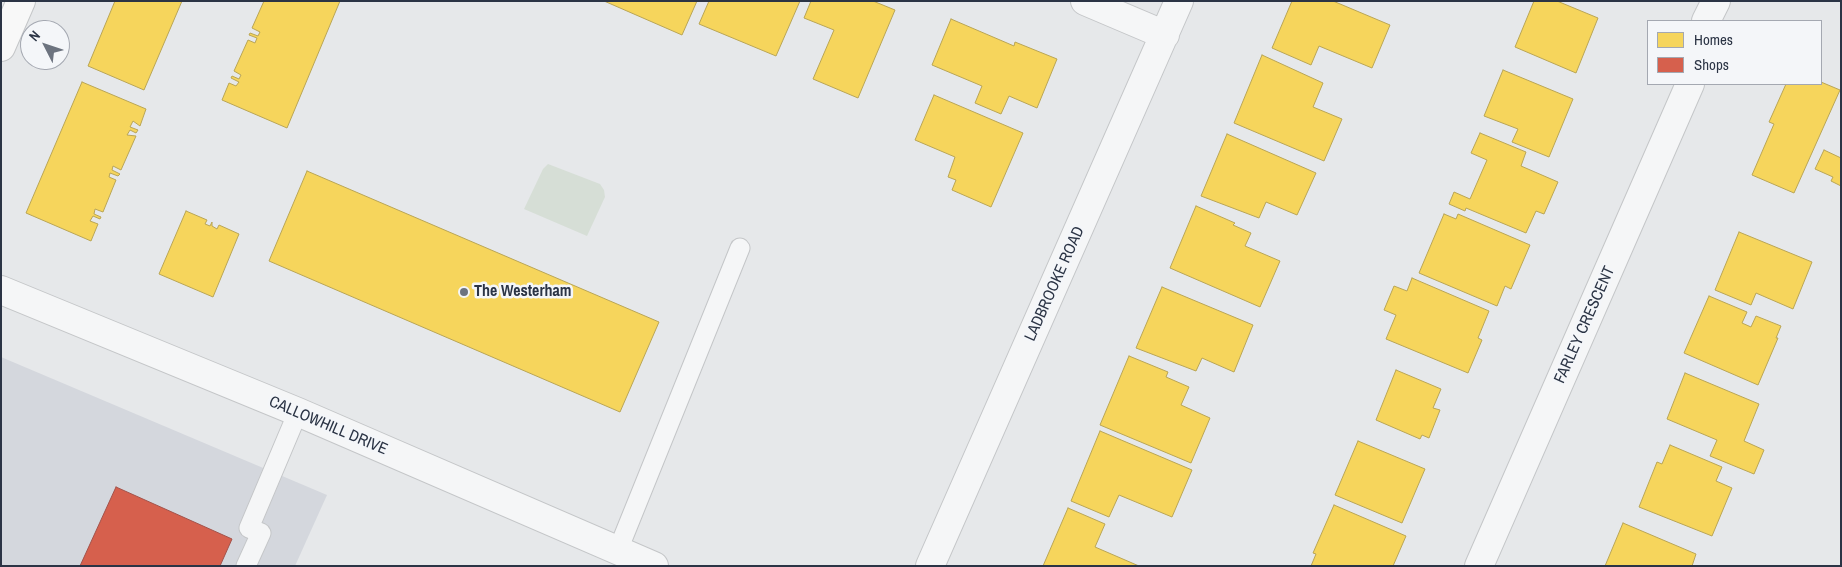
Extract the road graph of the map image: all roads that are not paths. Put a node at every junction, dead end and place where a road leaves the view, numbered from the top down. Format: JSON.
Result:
{"nodes":[{"id":1,"x":21,"y":1,"type":"edge"},
{"id":2,"x":1085,"y":1,"type":"edge"},
{"id":3,"x":1179,"y":1,"type":"edge"},
{"id":4,"x":1716,"y":1,"type":"edge"},
{"id":5,"x":1706,"y":20,"type":"edge"},
{"id":6,"x":1164,"y":35,"type":"junction"},
{"id":7,"x":1,"y":47,"type":"edge"},
{"id":8,"x":1690,"y":85,"type":"edge"},
{"id":9,"x":740,"y":248,"type":"dead end"},
{"id":10,"x":1,"y":290,"type":"edge"},
{"id":11,"x":298,"y":412,"type":"junction"},
{"id":12,"x":618,"y":550,"type":"junction"},
{"id":13,"x":246,"y":566,"type":"edge"},
{"id":14,"x":654,"y":566,"type":"edge"},
{"id":15,"x":930,"y":566,"type":"edge"},
{"id":16,"x":1479,"y":566,"type":"edge"}],
"edges":[{"from":1,"to":7,"type":"main road"},
{"from":2,"to":6,"type":"street"},
{"from":3,"to":6,"type":"street","name":"LADBROOKE ROAD"},
{"from":4,"to":5,"type":"street"},
{"from":6,"to":15,"type":"street","name":"LADBROOKE ROAD"},
{"from":8,"to":16,"type":"street","name":"FARLEY CRESCENT"},
{"from":9,"to":12,"type":"lane"},
{"from":10,"to":11,"type":"street","name":"CALLOWHILL DRIVE"},
{"from":11,"to":12,"type":"street","name":"CALLOWHILL DRIVE"},
{"from":11,"to":13,"type":"lane"},
{"from":12,"to":14,"type":"street","name":"CALLOWHILL DRIVE"}]}
